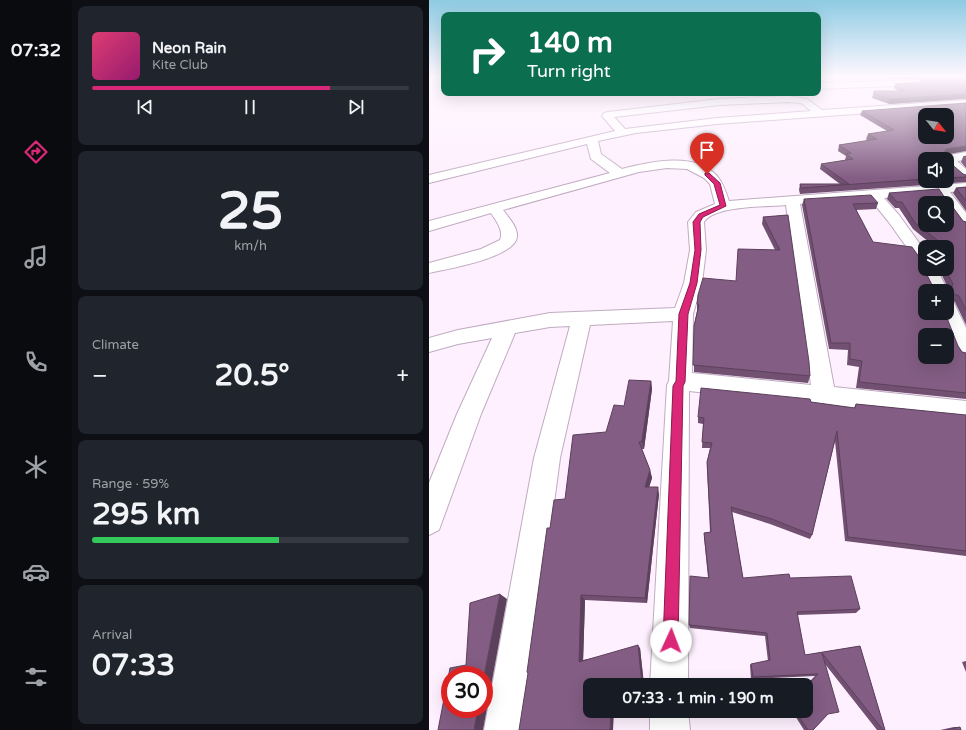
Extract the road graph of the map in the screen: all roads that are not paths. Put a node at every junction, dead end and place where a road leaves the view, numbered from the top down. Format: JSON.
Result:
{"nodes":[{"id":1,"x":650,"y":110,"type":"edge"},
{"id":2,"x":816,"y":110,"type":"edge"},
{"id":3,"x":859,"y":110,"type":"edge"},
{"id":4,"x":820,"y":113,"type":"junction"},
{"id":5,"x":623,"y":132,"type":"junction"},
{"id":6,"x":592,"y":139,"type":"junction"},
{"id":7,"x":966,"y":156,"type":"edge"},
{"id":8,"x":620,"y":174,"type":"junction"},
{"id":9,"x":966,"y":176,"type":"edge"},
{"id":10,"x":429,"y":179,"type":"edge"},
{"id":11,"x":966,"y":188,"type":"edge"},
{"id":12,"x":941,"y":189,"type":"junction"},
{"id":13,"x":873,"y":194,"type":"junction"},
{"id":14,"x":791,"y":201,"type":"junction"},
{"id":15,"x":723,"y":206,"type":"junction"},
{"id":16,"x":494,"y":208,"type":"junction"},
{"id":17,"x":966,"y":223,"type":"edge"},
{"id":18,"x":429,"y":226,"type":"edge"},
{"id":19,"x":918,"y":253,"type":"edge"},
{"id":20,"x":429,"y":268,"type":"edge"},
{"id":21,"x":683,"y":314,"type":"junction"},
{"id":22,"x":582,"y":318,"type":"junction"},
{"id":23,"x":952,"y":320,"type":"edge"},
{"id":24,"x":507,"y":328,"type":"junction"},
{"id":25,"x":429,"y":345,"type":"edge"},
{"id":26,"x":966,"y":352,"type":"edge"},
{"id":27,"x":680,"y":382,"type":"junction"},
{"id":28,"x":824,"y":396,"type":"junction"},
{"id":29,"x":966,"y":411,"type":"edge"},
{"id":30,"x":429,"y":520,"type":"edge"},
{"id":31,"x":669,"y":678,"type":"edge"},
{"id":32,"x":669,"y":718,"type":"edge"},
{"id":33,"x":504,"y":730,"type":"edge"},
{"id":34,"x":670,"y":730,"type":"edge"}],
"edges":[{"from":1,"to":5,"type":"street"},
{"from":2,"to":4,"type":"street"},
{"from":3,"to":4,"type":"street"},
{"from":4,"to":5,"type":"street"},
{"from":5,"to":6,"type":"street"},
{"from":6,"to":8,"type":"street"},
{"from":6,"to":10,"type":"street"},
{"from":7,"to":9,"type":"street"},
{"from":8,"to":15,"type":"street"},
{"from":8,"to":16,"type":"street"},
{"from":11,"to":12,"type":"street"},
{"from":12,"to":13,"type":"street"},
{"from":12,"to":17,"type":"street"},
{"from":13,"to":14,"type":"street"},
{"from":13,"to":19,"type":"street"},
{"from":14,"to":15,"type":"street"},
{"from":14,"to":28,"type":"street"},
{"from":15,"to":21,"type":"street"},
{"from":16,"to":18,"type":"street"},
{"from":16,"to":20,"type":"street"},
{"from":21,"to":22,"type":"street"},
{"from":21,"to":27,"type":"street"},
{"from":22,"to":24,"type":"street"},
{"from":22,"to":33,"type":"street"},
{"from":23,"to":26,"type":"street"},
{"from":24,"to":25,"type":"street"},
{"from":24,"to":30,"type":"street"},
{"from":27,"to":28,"type":"street"},
{"from":27,"to":31,"type":"street"},
{"from":28,"to":29,"type":"street"},
{"from":32,"to":34,"type":"street"}]}
